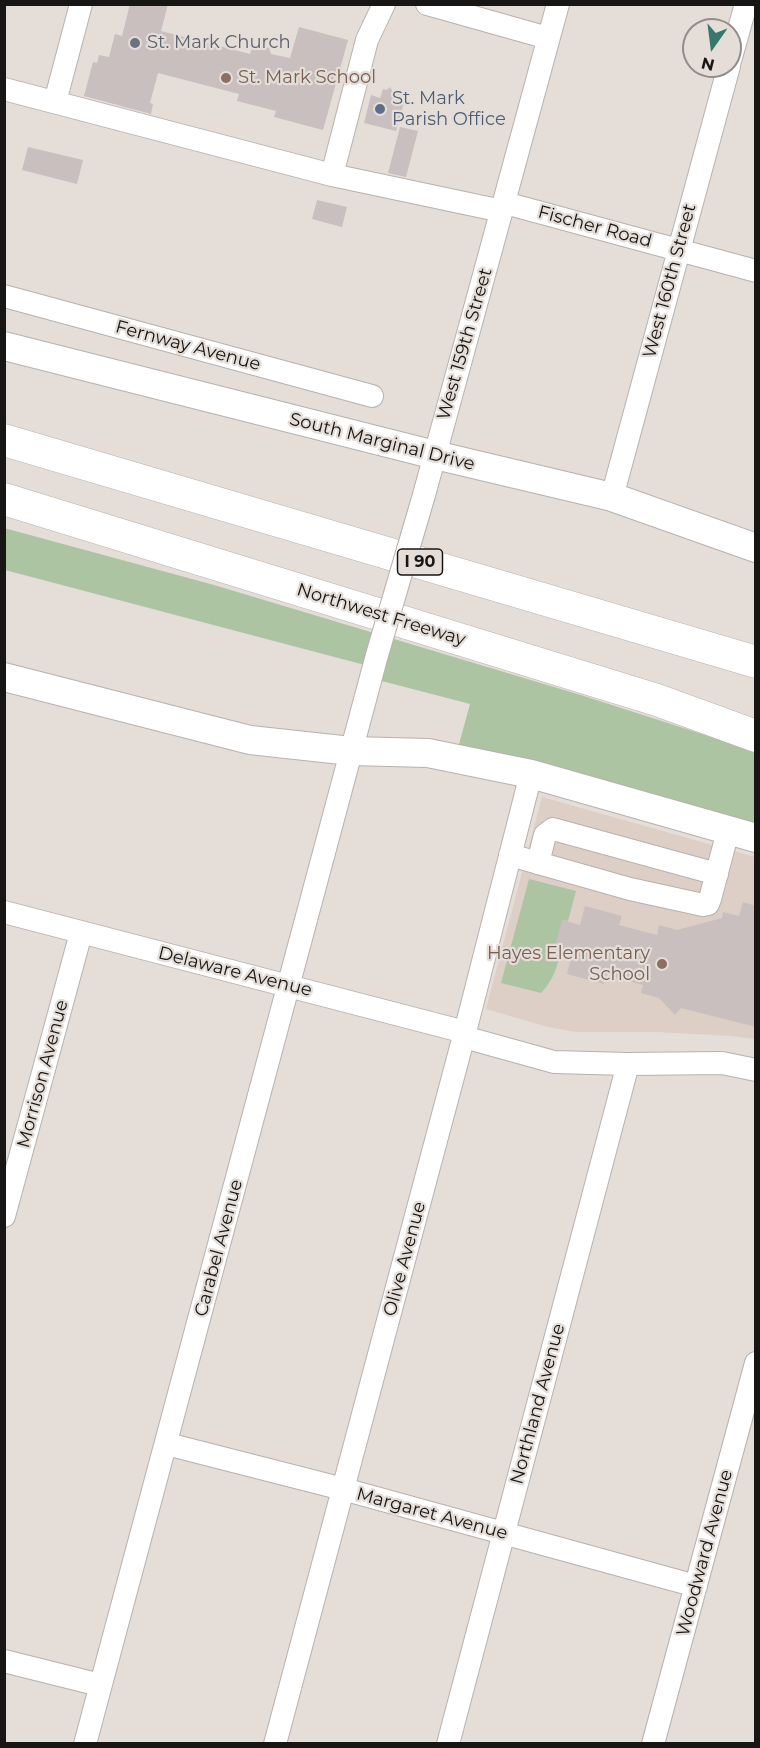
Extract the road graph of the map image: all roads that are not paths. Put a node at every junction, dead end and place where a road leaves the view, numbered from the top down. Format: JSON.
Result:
{"nodes":[{"id":1,"x":81,"y":4,"type":"edge"},
{"id":2,"x":384,"y":4,"type":"edge"},
{"id":3,"x":427,"y":4,"type":"edge"},
{"id":4,"x":558,"y":4,"type":"edge"},
{"id":5,"x":746,"y":4,"type":"edge"},
{"id":6,"x":742,"y":18,"type":"edge"},
{"id":7,"x":548,"y":38,"type":"junction"},
{"id":8,"x":726,"y":78,"type":"edge"},
{"id":9,"x":4,"y":89,"type":"edge"},
{"id":10,"x":55,"y":102,"type":"junction"},
{"id":11,"x":332,"y":175,"type":"junction"},
{"id":12,"x":504,"y":207,"type":"junction"},
{"id":13,"x":678,"y":250,"type":"junction"},
{"id":14,"x":756,"y":271,"type":"edge"},
{"id":15,"x":4,"y":296,"type":"edge"},
{"id":16,"x":4,"y":346,"type":"edge"},
{"id":17,"x":372,"y":396,"type":"dead end"},
{"id":18,"x":4,"y":429,"type":"edge"},
{"id":19,"x":4,"y":440,"type":"edge"},
{"id":20,"x":435,"y":456,"type":"junction"},
{"id":21,"x":84,"y":462,"type":"junction"},
{"id":22,"x":612,"y":497,"type":"junction"},
{"id":23,"x":4,"y":499,"type":"edge"},
{"id":24,"x":4,"y":513,"type":"edge"},
{"id":25,"x":756,"y":548,"type":"edge"},
{"id":26,"x":189,"y":555,"type":"junction"},
{"id":27,"x":756,"y":662,"type":"edge"},
{"id":28,"x":4,"y":677,"type":"edge"},
{"id":29,"x":657,"y":700,"type":"junction"},
{"id":30,"x":756,"y":736,"type":"edge"},
{"id":31,"x":756,"y":741,"type":"edge"},
{"id":32,"x":351,"y":751,"type":"junction"},
{"id":33,"x":531,"y":774,"type":"junction"},
{"id":34,"x":728,"y":831,"type":"junction"},
{"id":35,"x":756,"y":838,"type":"edge"},
{"id":36,"x":510,"y":855,"type":"junction"},
{"id":37,"x":538,"y":863,"type":"junction"},
{"id":38,"x":717,"y":874,"type":"junction"},
{"id":39,"x":4,"y":912,"type":"edge"},
{"id":40,"x":81,"y":933,"type":"junction"},
{"id":41,"x":289,"y":985,"type":"junction"},
{"id":42,"x":465,"y":1034,"type":"junction"},
{"id":43,"x":628,"y":1064,"type":"junction"},
{"id":44,"x":756,"y":1070,"type":"edge"},
{"id":45,"x":4,"y":1216,"type":"edge"},
{"id":46,"x":756,"y":1363,"type":"edge"},
{"id":47,"x":167,"y":1444,"type":"junction"},
{"id":48,"x":343,"y":1489,"type":"junction"},
{"id":49,"x":504,"y":1533,"type":"junction"},
{"id":50,"x":696,"y":1586,"type":"junction"},
{"id":51,"x":4,"y":1661,"type":"edge"},
{"id":52,"x":100,"y":1684,"type":"junction"},
{"id":53,"x":85,"y":1743,"type":"edge"},
{"id":54,"x":275,"y":1743,"type":"edge"},
{"id":55,"x":448,"y":1743,"type":"edge"},
{"id":56,"x":653,"y":1743,"type":"edge"}],
"edges":[{"from":1,"to":10,"type":"street"},
{"from":2,"to":11,"type":"street"},
{"from":3,"to":7,"type":"street"},
{"from":4,"to":7,"type":"street","name":"West 159th Street"},
{"from":5,"to":6,"type":"street"},
{"from":7,"to":12,"type":"street","name":"West 159th Street"},
{"from":8,"to":13,"type":"street","name":"West 160th Street"},
{"from":9,"to":10,"type":"street"},
{"from":10,"to":11,"type":"street","name":"Fischer Road"},
{"from":11,"to":12,"type":"street","name":"Fischer Road"},
{"from":12,"to":13,"type":"street","name":"Fischer Road"},
{"from":12,"to":20,"type":"street","name":"West 159th Street"},
{"from":13,"to":14,"type":"street","name":"Fischer Road"},
{"from":13,"to":22,"type":"street","name":"West 160th Street"},
{"from":15,"to":17,"type":"street","name":"Fernway Avenue"},
{"from":16,"to":20,"type":"main road","name":"South Marginal Drive"},
{"from":18,"to":21,"type":"highway"},
{"from":19,"to":21,"type":"highway","number":"I 90"},
{"from":20,"to":22,"type":"main road","name":"South Marginal Drive"},
{"from":20,"to":32,"type":"street","name":"West 159th Street","bridge":true},
{"from":21,"to":27,"type":"highway","number":"I 90"},
{"from":22,"to":25,"type":"main road","name":"South Marginal Drive"},
{"from":23,"to":26,"type":"highway","name":"Northwest Freeway"},
{"from":24,"to":26,"type":"highway"},
{"from":26,"to":29,"type":"highway","name":"Northwest Freeway"},
{"from":28,"to":32,"type":"main road"},
{"from":29,"to":30,"type":"highway","name":"Northwest Freeway"},
{"from":29,"to":31,"type":"highway"},
{"from":32,"to":33,"type":"main road"},
{"from":32,"to":41,"type":"street","name":"Carabel Avenue"},
{"from":33,"to":34,"type":"main road"},
{"from":33,"to":36,"type":"street","name":"Olive Avenue"},
{"from":34,"to":35,"type":"main road"},
{"from":34,"to":38,"type":"street"},
{"from":36,"to":37,"type":"street"},
{"from":36,"to":42,"type":"street","name":"Olive Avenue"},
{"from":37,"to":38,"type":"street"},
{"from":37,"to":38,"type":"street"},
{"from":39,"to":40,"type":"street","name":"Delaware Avenue"},
{"from":40,"to":41,"type":"street","name":"Delaware Avenue"},
{"from":40,"to":45,"type":"street","name":"Morrison Avenue"},
{"from":41,"to":42,"type":"street","name":"Delaware Avenue"},
{"from":41,"to":47,"type":"street","name":"Carabel Avenue"},
{"from":42,"to":43,"type":"street","name":"Delaware Avenue"},
{"from":42,"to":48,"type":"street","name":"Olive Avenue"},
{"from":43,"to":44,"type":"street","name":"Delaware Avenue"},
{"from":43,"to":49,"type":"street","name":"Northland Avenue"},
{"from":46,"to":50,"type":"street","name":"Woodward Avenue"},
{"from":47,"to":48,"type":"street","name":"Margaret Avenue"},
{"from":47,"to":52,"type":"street","name":"Carabel Avenue"},
{"from":48,"to":49,"type":"street","name":"Margaret Avenue"},
{"from":48,"to":54,"type":"street","name":"Olive Avenue"},
{"from":49,"to":50,"type":"street","name":"Margaret Avenue"},
{"from":49,"to":55,"type":"street","name":"Northland Avenue"},
{"from":50,"to":56,"type":"street","name":"Woodward Avenue"},
{"from":51,"to":52,"type":"street"},
{"from":52,"to":53,"type":"street","name":"Carabel Avenue"}]}
